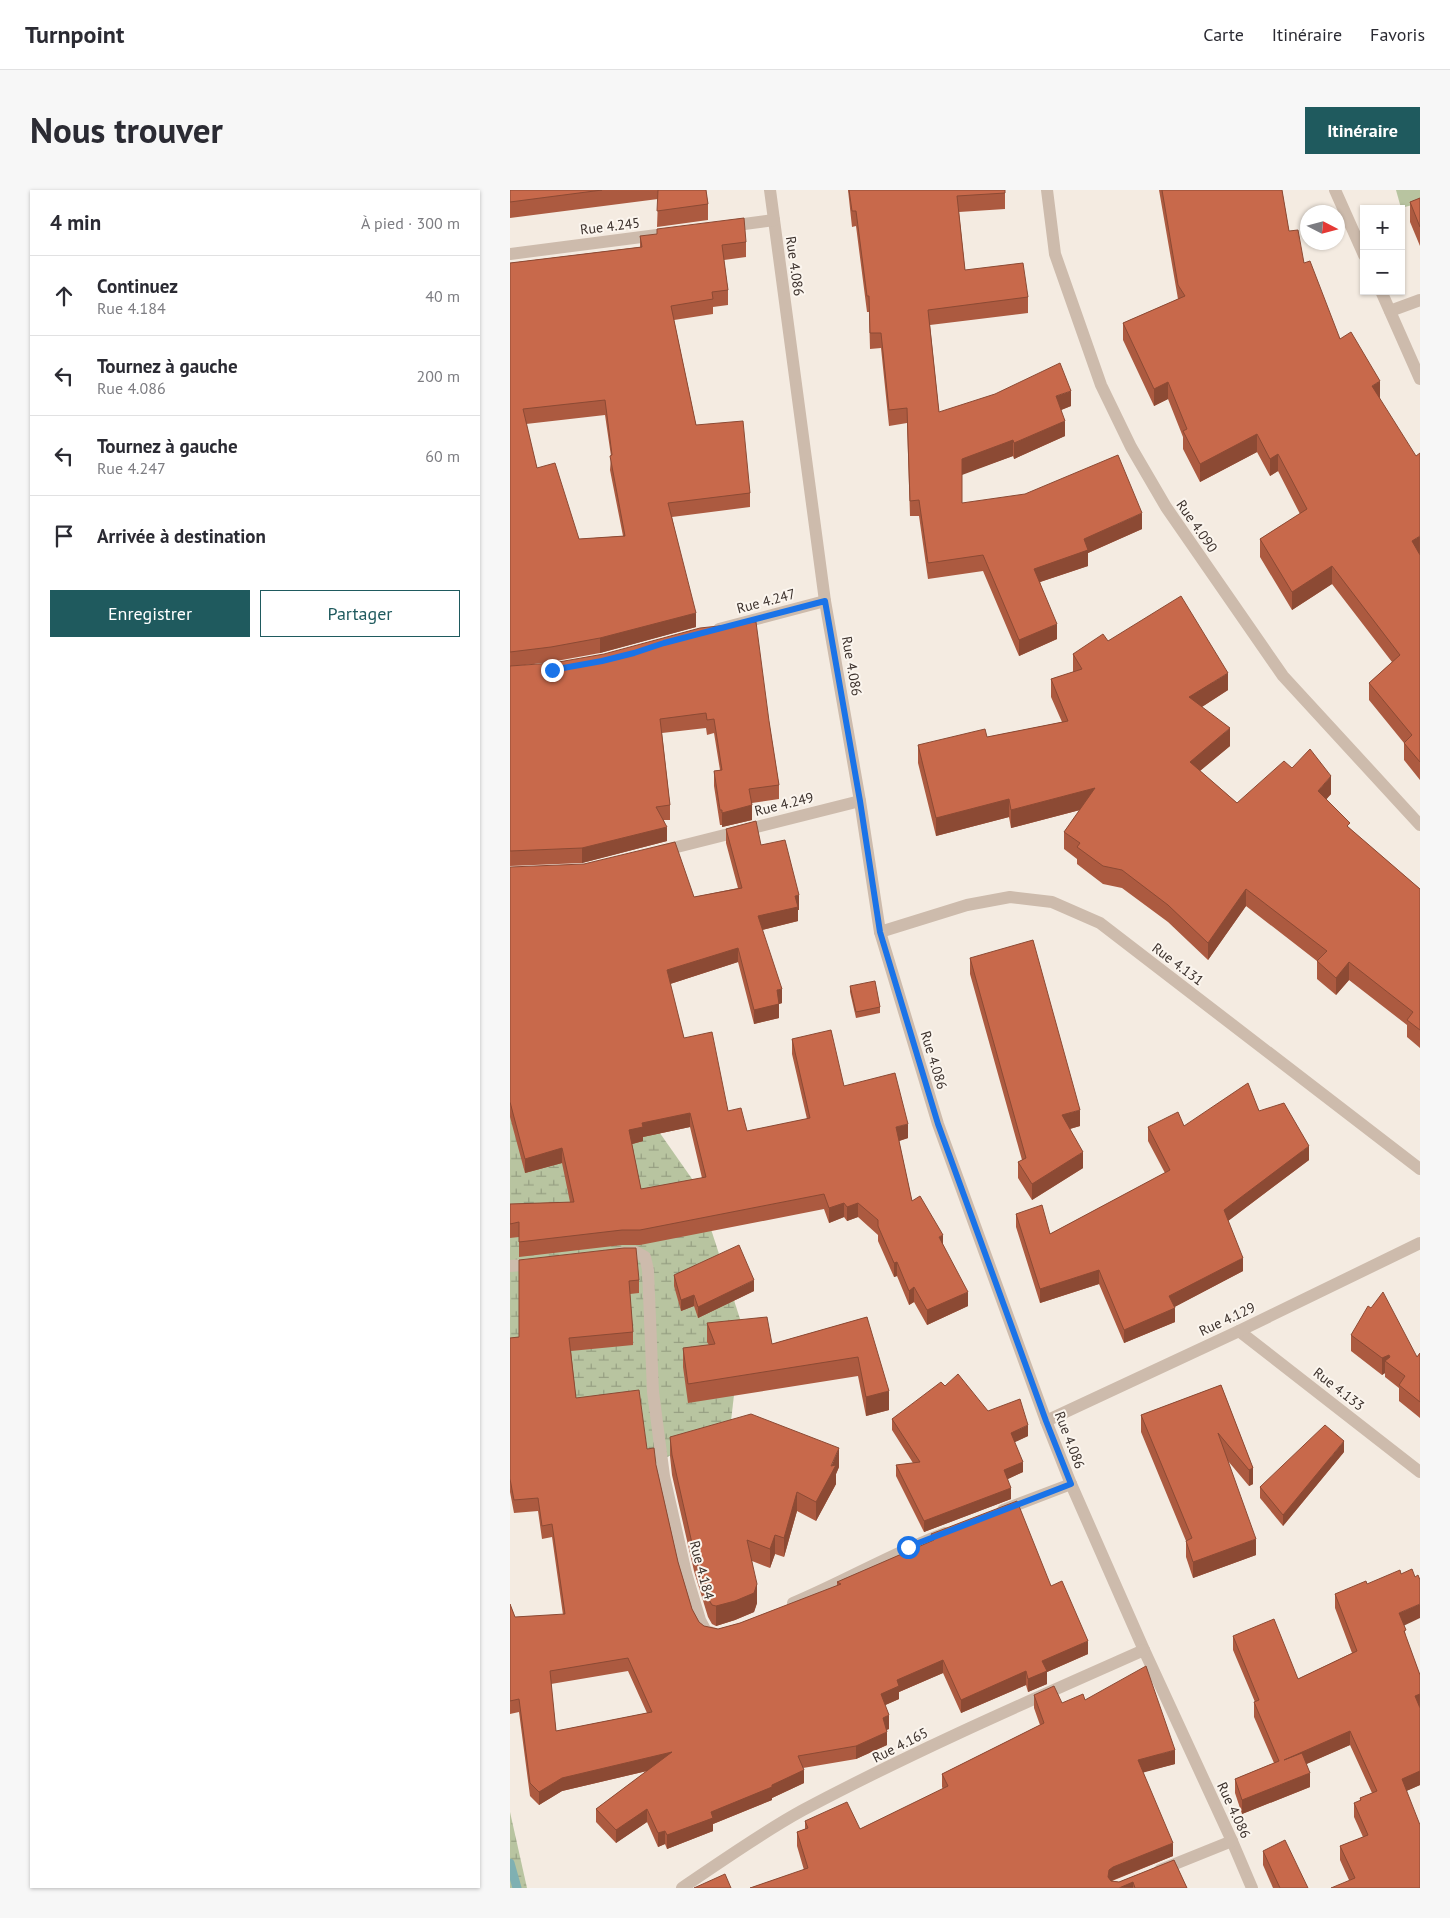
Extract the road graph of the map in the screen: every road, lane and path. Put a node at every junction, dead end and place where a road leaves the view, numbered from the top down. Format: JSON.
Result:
{"nodes":[{"id":1,"x":770,"y":190,"type":"edge"},
{"id":2,"x":1047,"y":190,"type":"edge"},
{"id":3,"x":1335,"y":190,"type":"edge"},
{"id":4,"x":774,"y":220,"type":"junction"},
{"id":5,"x":715,"y":228,"type":"edge"},
{"id":6,"x":666,"y":234,"type":"edge"},
{"id":7,"x":1362,"y":250,"type":"edge"},
{"id":8,"x":510,"y":254,"type":"edge"},
{"id":9,"x":1383,"y":295,"type":"edge"},
{"id":10,"x":1420,"y":300,"type":"edge"},
{"id":11,"x":1390,"y":311,"type":"junction"},
{"id":12,"x":1420,"y":379,"type":"edge"},
{"id":13,"x":825,"y":601,"type":"junction"},
{"id":14,"x":711,"y":631,"type":"edge"},
{"id":15,"x":860,"y":801,"type":"junction"},
{"id":16,"x":1420,"y":824,"type":"edge"},
{"id":17,"x":650,"y":854,"type":"edge"},
{"id":18,"x":880,"y":932,"type":"junction"},
{"id":19,"x":1420,"y":1169,"type":"edge"},
{"id":20,"x":1420,"y":1243,"type":"edge"},
{"id":21,"x":606,"y":1255,"type":"edge"},
{"id":22,"x":546,"y":1262,"type":"edge"},
{"id":23,"x":510,"y":1266,"type":"edge"},
{"id":24,"x":1239,"y":1331,"type":"junction"},
{"id":25,"x":1046,"y":1421,"type":"junction"},
{"id":26,"x":1420,"y":1472,"type":"edge"},
{"id":27,"x":1071,"y":1484,"type":"junction"},
{"id":28,"x":990,"y":1515,"type":"edge"},
{"id":29,"x":953,"y":1529,"type":"edge"},
{"id":30,"x":780,"y":1609,"type":"edge"},
{"id":31,"x":725,"y":1633,"type":"edge"},
{"id":32,"x":1144,"y":1650,"type":"junction"},
{"id":33,"x":1232,"y":1840,"type":"junction"},
{"id":34,"x":1146,"y":1875,"type":"edge"},
{"id":35,"x":682,"y":1888,"type":"edge"},
{"id":36,"x":1252,"y":1888,"type":"edge"}],
"edges":[{"from":1,"to":4,"type":"street","name":"Rue 4.086"},
{"from":2,"to":16,"type":"street","name":"Rue 4.090"},
{"from":3,"to":7,"type":"street"},
{"from":4,"to":5,"type":"street"},
{"from":4,"to":13,"type":"street","name":"Rue 4.086"},
{"from":6,"to":8,"type":"street","name":"Rue 4.245"},
{"from":9,"to":11,"type":"street"},
{"from":10,"to":11,"type":"street"},
{"from":11,"to":12,"type":"street"},
{"from":13,"to":14,"type":"street","name":"Rue 4.247"},
{"from":13,"to":15,"type":"street","name":"Rue 4.086"},
{"from":15,"to":17,"type":"street","name":"Rue 4.249"},
{"from":15,"to":18,"type":"street","name":"Rue 4.086"},
{"from":18,"to":19,"type":"street","name":"Rue 4.131"},
{"from":18,"to":25,"type":"street","name":"Rue 4.086"},
{"from":20,"to":24,"type":"street","name":"Rue 4.129"},
{"from":21,"to":31,"type":"street","name":"Rue 4.184"},
{"from":22,"to":23,"type":"street"},
{"from":24,"to":25,"type":"street","name":"Rue 4.129"},
{"from":24,"to":26,"type":"street","name":"Rue 4.133"},
{"from":25,"to":27,"type":"street","name":"Rue 4.086"},
{"from":27,"to":28,"type":"street"},
{"from":27,"to":32,"type":"street","name":"Rue 4.086"},
{"from":29,"to":30,"type":"street"},
{"from":32,"to":33,"type":"street","name":"Rue 4.086"},
{"from":32,"to":35,"type":"street","name":"Rue 4.165"},
{"from":33,"to":34,"type":"street"},
{"from":33,"to":36,"type":"street","name":"Rue 4.086"}]}
